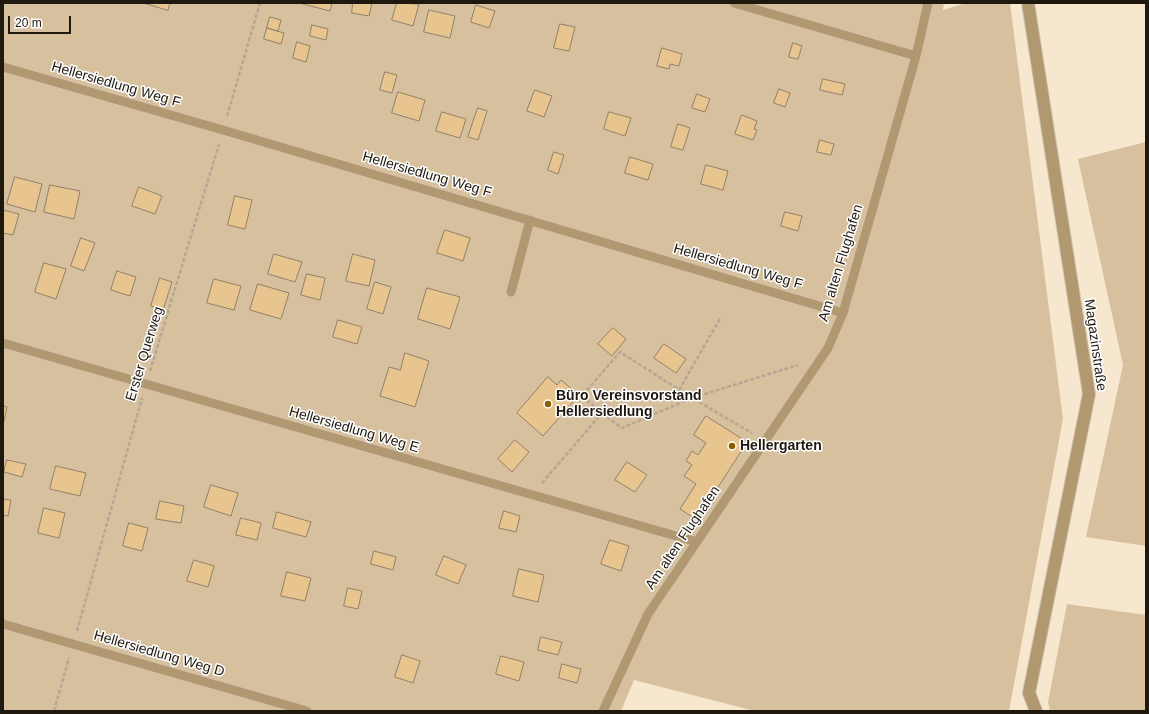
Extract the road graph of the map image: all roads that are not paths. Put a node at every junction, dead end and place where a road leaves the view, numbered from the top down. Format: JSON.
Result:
{"nodes":[{"id":1,"x":734,"y":3,"type":"edge"},
{"id":2,"x":928,"y":3,"type":"edge"},
{"id":3,"x":1028,"y":3,"type":"edge"},
{"id":4,"x":916,"y":56,"type":"junction"},
{"id":5,"x":3,"y":67,"type":"edge"},
{"id":6,"x":530,"y":220,"type":"junction"},
{"id":7,"x":511,"y":292,"type":"dead end"},
{"id":8,"x":843,"y":313,"type":"junction"},
{"id":9,"x":3,"y":344,"type":"edge"},
{"id":10,"x":697,"y":542,"type":"junction"},
{"id":11,"x":3,"y":624,"type":"edge"},
{"id":12,"x":307,"y":711,"type":"edge"},
{"id":13,"x":603,"y":711,"type":"edge"},
{"id":14,"x":1036,"y":711,"type":"edge"}],
"edges":[{"from":1,"to":4,"type":"lane"},
{"from":2,"to":4,"type":"lane","name":"Am alten Flughafen"},
{"from":3,"to":14,"type":"street","name":"Magazinstraße"},
{"from":4,"to":8,"type":"lane","name":"Am alten Flughafen"},
{"from":5,"to":6,"type":"lane","name":"Hellersiedlung Weg F"},
{"from":6,"to":7,"type":"lane"},
{"from":6,"to":8,"type":"lane","name":"Hellersiedlung Weg F"},
{"from":8,"to":10,"type":"lane","name":"Am alten Flughafen"},
{"from":9,"to":10,"type":"lane","name":"Hellersiedlung Weg E"},
{"from":10,"to":13,"type":"lane","name":"Am alten Flughafen"},
{"from":11,"to":12,"type":"lane","name":"Hellersiedlung Weg D"}]}
